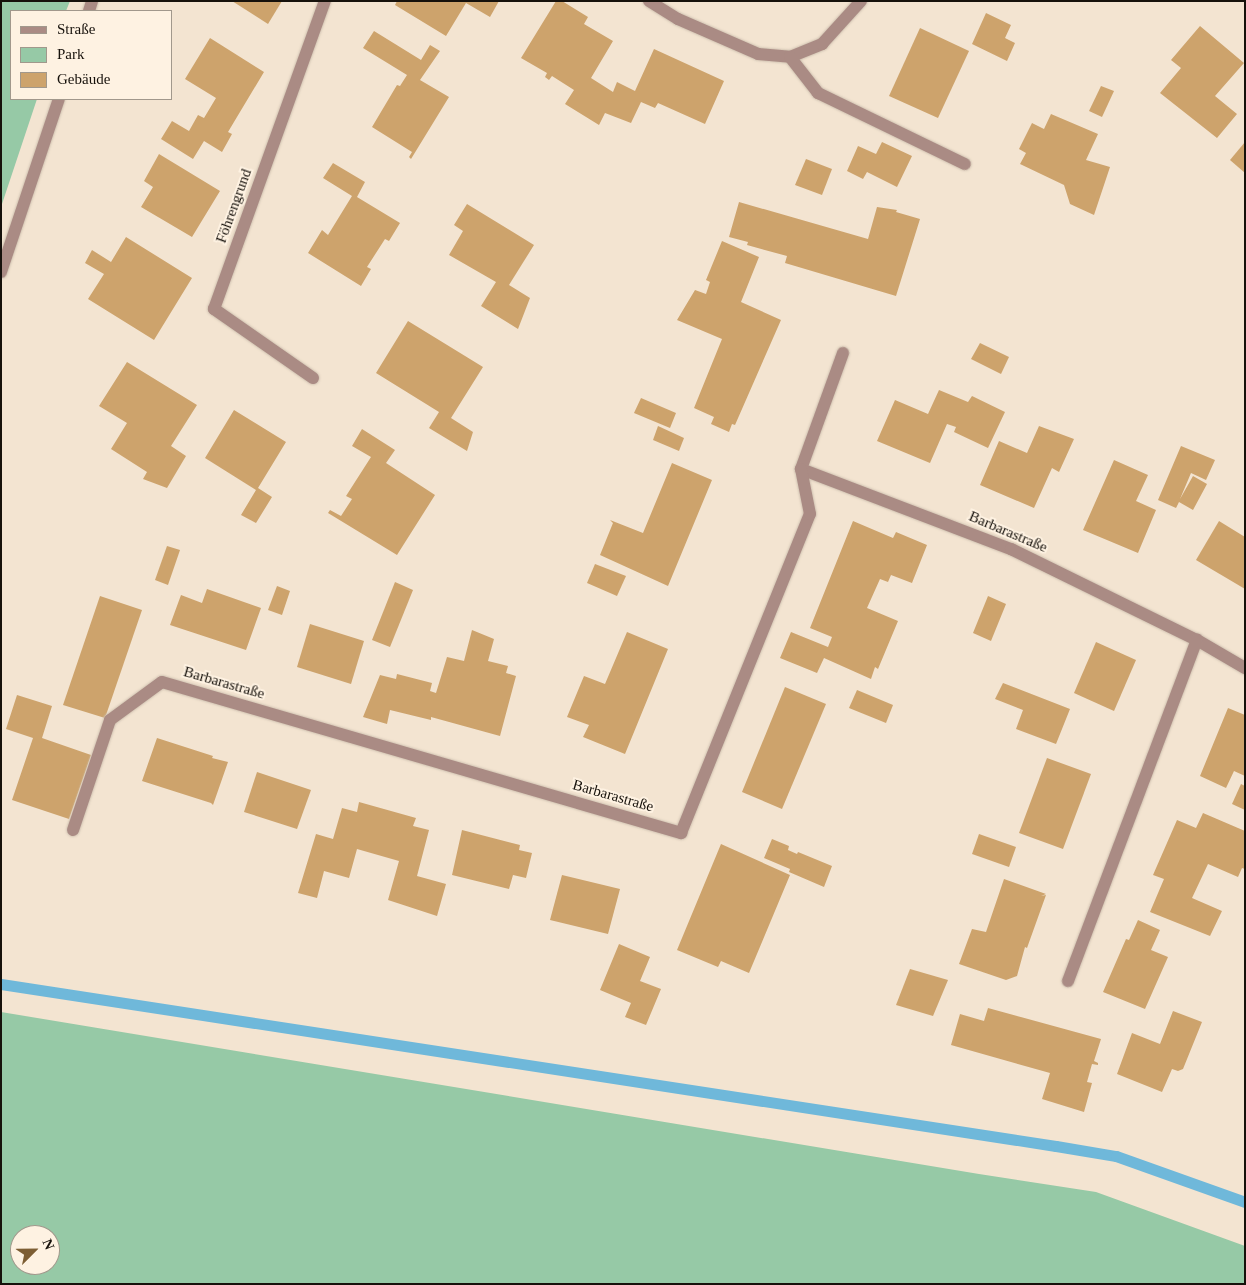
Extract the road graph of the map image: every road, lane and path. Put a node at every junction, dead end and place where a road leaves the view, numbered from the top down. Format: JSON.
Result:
{"nodes":[{"id":1,"x":325,"y":1,"type":"edge"},
{"id":2,"x":649,"y":1,"type":"edge"},
{"id":3,"x":861,"y":1,"type":"edge"},
{"id":4,"x":790,"y":57,"type":"junction"},
{"id":5,"x":59,"y":100,"type":"edge"},
{"id":6,"x":965,"y":164,"type":"dead end"},
{"id":7,"x":1,"y":272,"type":"edge"},
{"id":8,"x":842,"y":353,"type":"dead end"},
{"id":9,"x":313,"y":378,"type":"dead end"},
{"id":10,"x":801,"y":469,"type":"junction"},
{"id":11,"x":1197,"y":640,"type":"junction"},
{"id":12,"x":1245,"y":668,"type":"edge"},
{"id":13,"x":72,"y":830,"type":"dead end"},
{"id":14,"x":1068,"y":980,"type":"dead end"}],
"edges":[{"from":1,"to":9,"type":"street","name":"Föhrengrund"},
{"from":2,"to":4,"type":"street"},
{"from":3,"to":4,"type":"street"},
{"from":4,"to":6,"type":"street"},
{"from":5,"to":7,"type":"street"},
{"from":8,"to":10,"type":"street"},
{"from":10,"to":11,"type":"street","name":"Barbarastraße"},
{"from":10,"to":13,"type":"street","name":"Barbarastraße"},
{"from":11,"to":12,"type":"street","name":"Barbarastraße"},
{"from":11,"to":14,"type":"street"}]}
